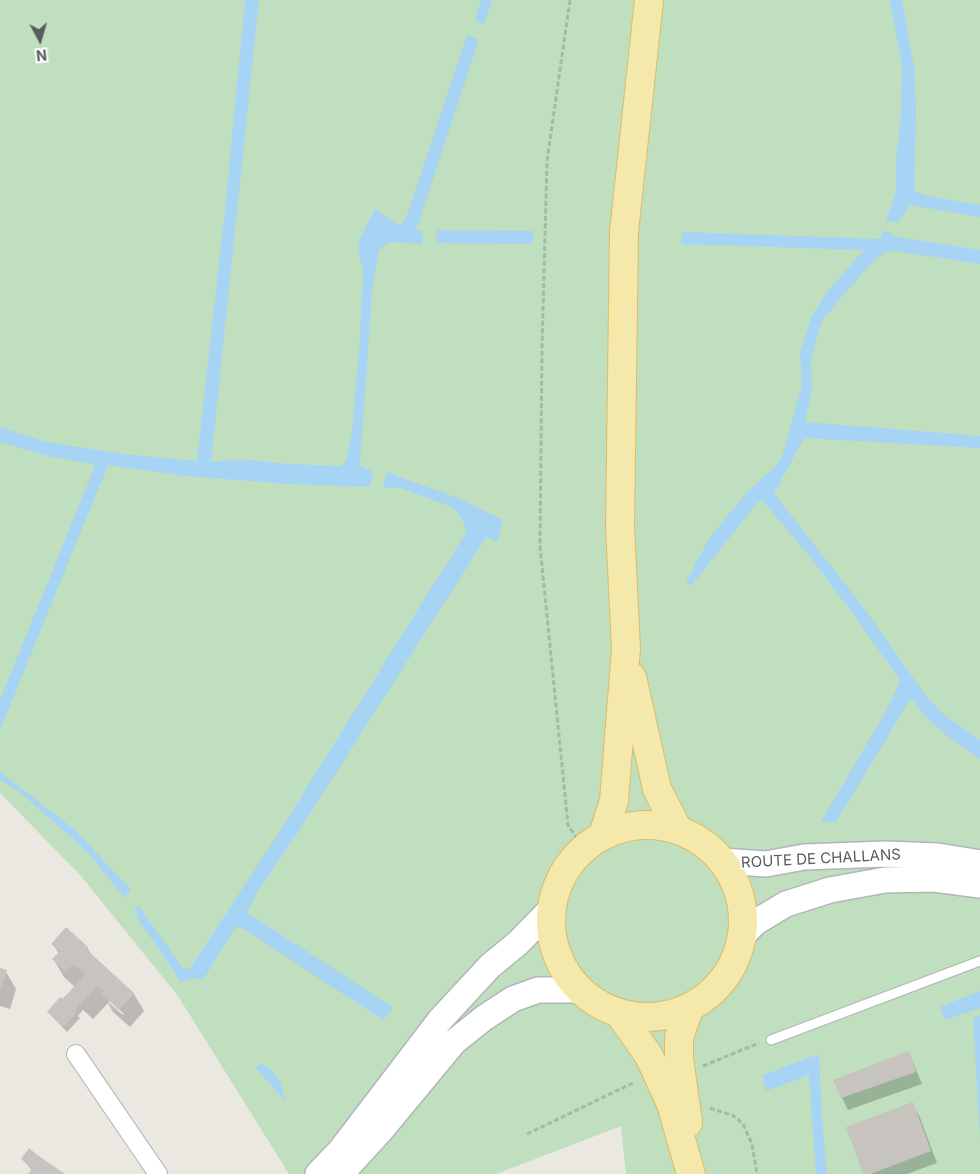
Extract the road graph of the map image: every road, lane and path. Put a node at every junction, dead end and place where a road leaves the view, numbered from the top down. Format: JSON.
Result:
{"nodes":[{"id":1,"x":570,"y":0,"type":"edge"},
{"id":2,"x":649,"y":0,"type":"edge"},
{"id":3,"x":626,"y":649,"type":"junction"},
{"id":4,"x":678,"y":830,"type":"junction"},
{"id":5,"x":593,"y":842,"type":"junction"},
{"id":6,"x":722,"y":862,"type":"junction"},
{"id":7,"x":980,"y":863,"type":"edge"},
{"id":8,"x":980,"y":885,"type":"edge"},
{"id":9,"x":551,"y":909,"type":"junction"},
{"id":10,"x":742,"y":936,"type":"junction"},
{"id":11,"x":980,"y":961,"type":"edge"},
{"id":12,"x":580,"y":990,"type":"junction"},
{"id":13,"x":690,"y":1007,"type":"junction"},
{"id":14,"x":619,"y":1013,"type":"junction"},
{"id":15,"x":771,"y":1040,"type":"joint"},
{"id":16,"x":76,"y":1054,"type":"dead end"},
{"id":17,"x":668,"y":1071,"type":"junction"},
{"id":18,"x":707,"y":1106,"type":"dead end"},
{"id":19,"x":375,"y":1121,"type":"junction"},
{"id":20,"x":527,"y":1134,"type":"dead end"},
{"id":21,"x":158,"y":1174,"type":"edge"},
{"id":22,"x":318,"y":1174,"type":"edge"},
{"id":23,"x":341,"y":1174,"type":"edge"},
{"id":24,"x":692,"y":1174,"type":"edge"},
{"id":25,"x":757,"y":1174,"type":"edge"}],
"edges":[{"from":1,"to":5,"type":"path"},
{"from":2,"to":3,"type":"main road"},
{"from":3,"to":4,"type":"main road"},
{"from":3,"to":5,"type":"main road"},
{"from":4,"to":5,"type":"main road"},
{"from":4,"to":6,"type":"main road"},
{"from":5,"to":9,"type":"main road"},
{"from":6,"to":7,"type":"main road","name":"ROUTE DE CHALLANS"},
{"from":6,"to":10,"type":"main road"},
{"from":8,"to":10,"type":"main road","name":"ROUTE DE CHALLANS"},
{"from":9,"to":12,"type":"main road"},
{"from":9,"to":19,"type":"main road"},
{"from":10,"to":13,"type":"main road"},
{"from":11,"to":15,"type":"lane"},
{"from":12,"to":14,"type":"main road"},
{"from":12,"to":19,"type":"main road"},
{"from":13,"to":14,"type":"main road"},
{"from":13,"to":17,"type":"main road"},
{"from":14,"to":17,"type":"main road"},
{"from":15,"to":17,"type":"path"},
{"from":16,"to":21,"type":"street"},
{"from":17,"to":20,"type":"path"},
{"from":17,"to":24,"type":"main road"},
{"from":18,"to":25,"type":"path"},
{"from":19,"to":22,"type":"main road"},
{"from":19,"to":23,"type":"main road"}]}
